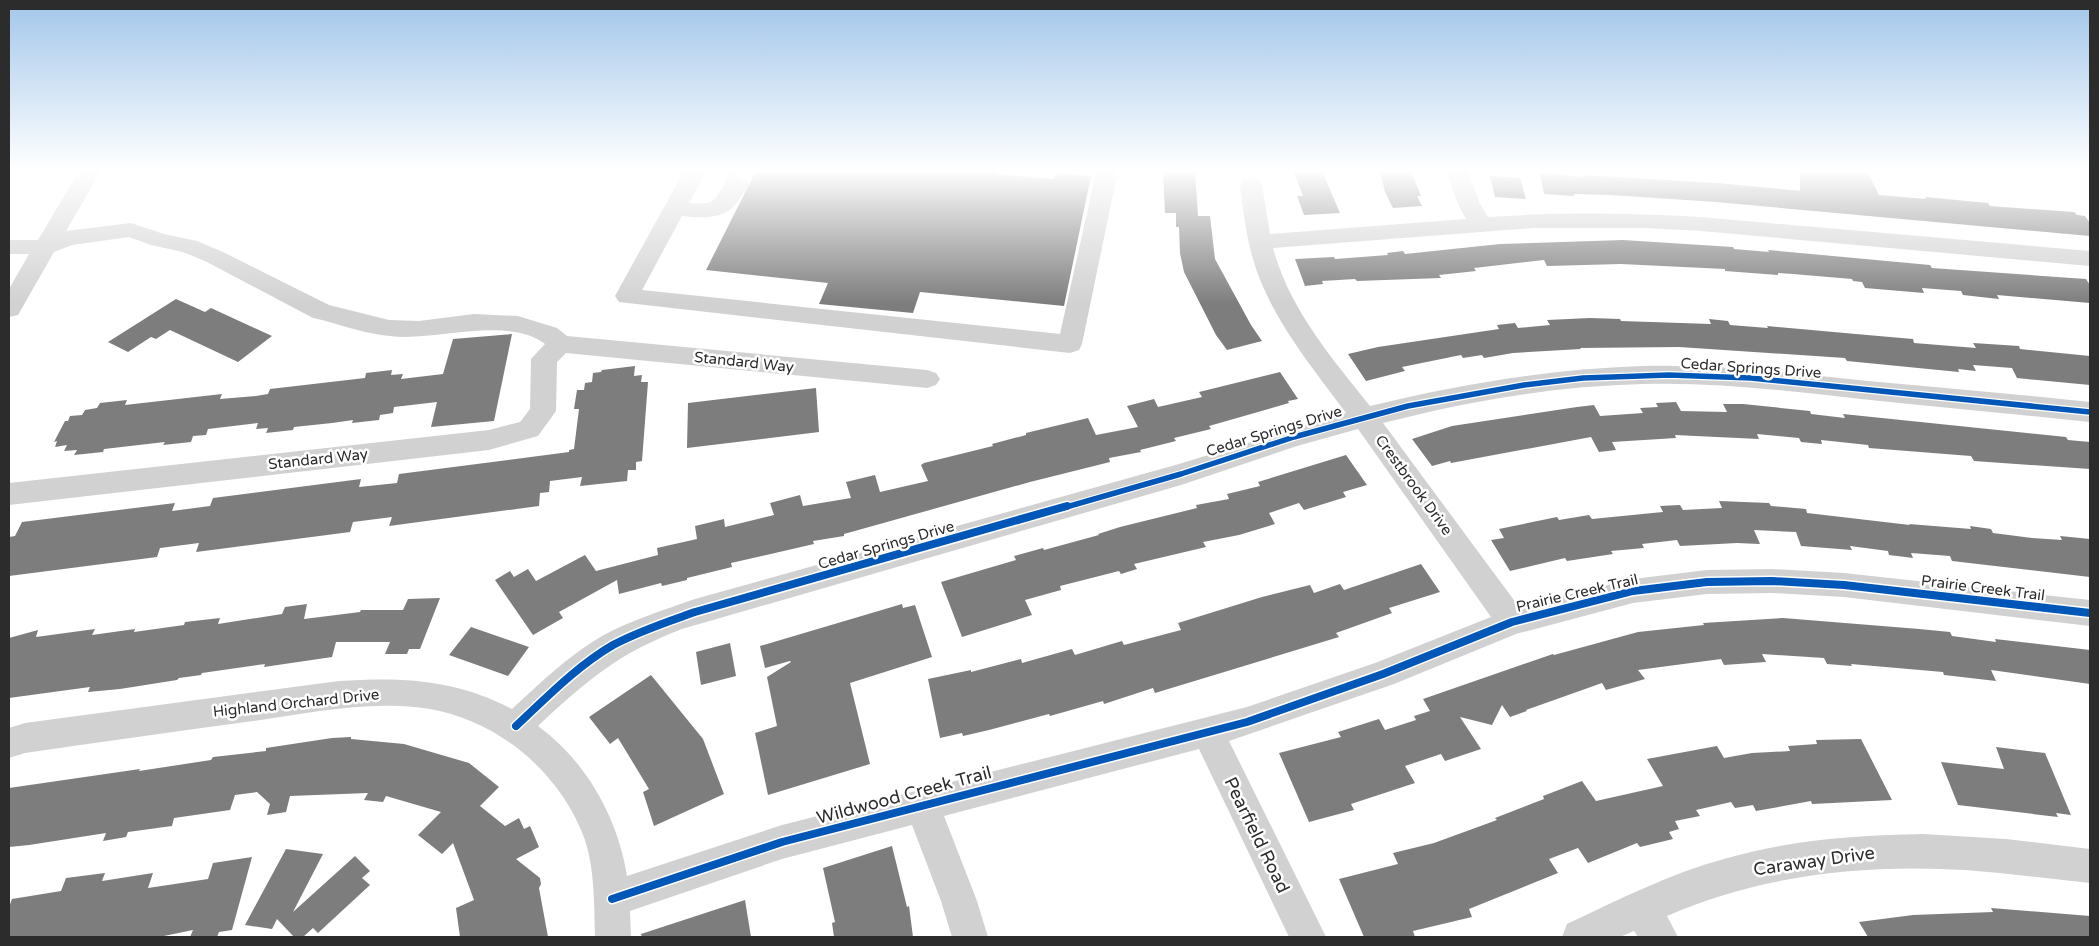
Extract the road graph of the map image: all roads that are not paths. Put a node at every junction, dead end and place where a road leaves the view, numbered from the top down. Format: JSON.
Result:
{"nodes":[{"id":1,"x":64,"y":215,"type":"edge"},
{"id":2,"x":671,"y":215,"type":"edge"},
{"id":3,"x":1097,"y":215,"type":"edge"},
{"id":4,"x":1256,"y":215,"type":"edge"},
{"id":5,"x":1475,"y":215,"type":"edge"},
{"id":6,"x":1480,"y":224,"type":"junction"},
{"id":7,"x":1260,"y":242,"type":"junction"},
{"id":8,"x":9,"y":247,"type":"edge"},
{"id":9,"x":45,"y":247,"type":"junction"},
{"id":10,"x":2090,"y":258,"type":"edge"},
{"id":11,"x":9,"y":309,"type":"edge"},
{"id":12,"x":561,"y":344,"type":"junction"},
{"id":13,"x":927,"y":380,"type":"dead end"},
{"id":14,"x":2090,"y":412,"type":"edge"},
{"id":15,"x":1364,"y":416,"type":"junction"},
{"id":16,"x":9,"y":494,"type":"edge"},
{"id":17,"x":2090,"y":613,"type":"edge"},
{"id":18,"x":1512,"y":622,"type":"junction"},
{"id":19,"x":516,"y":726,"type":"junction"},
{"id":20,"x":1208,"y":732,"type":"junction"},
{"id":21,"x":9,"y":743,"type":"edge"},
{"id":22,"x":922,"y":805,"type":"junction"},
{"id":23,"x":2090,"y":866,"type":"edge"},
{"id":24,"x":612,"y":899,"type":"junction"},
{"id":25,"x":1640,"y":908,"type":"junction"},
{"id":26,"x":613,"y":937,"type":"edge"},
{"id":27,"x":970,"y":937,"type":"edge"},
{"id":28,"x":1308,"y":937,"type":"edge"},
{"id":29,"x":1580,"y":937,"type":"edge"},
{"id":30,"x":1660,"y":937,"type":"edge"}],
"edges":[{"from":1,"to":9,"type":"street"},
{"from":2,"to":3,"type":"street"},
{"from":4,"to":7,"type":"street","name":"Crestbrook Drive"},
{"from":5,"to":6,"type":"street"},
{"from":6,"to":7,"type":"street"},
{"from":6,"to":10,"type":"street"},
{"from":7,"to":15,"type":"street","name":"Crestbrook Drive"},
{"from":8,"to":9,"type":"street"},
{"from":9,"to":11,"type":"street"},
{"from":9,"to":12,"type":"street","name":"Standard Way"},
{"from":12,"to":13,"type":"street","name":"Standard Way"},
{"from":12,"to":16,"type":"street","name":"Standard Way"},
{"from":14,"to":15,"type":"street","name":"Cedar Springs Drive"},
{"from":15,"to":18,"type":"street","name":"Crestbrook Drive"},
{"from":15,"to":19,"type":"street","name":"Cedar Springs Drive"},
{"from":17,"to":18,"type":"street","name":"Prairie Creek Trail"},
{"from":18,"to":20,"type":"street","name":"Prairie Creek Trail"},
{"from":19,"to":21,"type":"street","name":"Highland Orchard Drive"},
{"from":19,"to":24,"type":"street","name":"Highland Orchard Drive"},
{"from":20,"to":22,"type":"street","name":"Wildwood Creek Trail"},
{"from":20,"to":28,"type":"street","name":"Pearfield Road"},
{"from":22,"to":24,"type":"street","name":"Wildwood Creek Trail"},
{"from":22,"to":27,"type":"street"},
{"from":23,"to":25,"type":"street","name":"Caraway Drive"},
{"from":24,"to":26,"type":"street","name":"Highland Orchard Drive"},
{"from":25,"to":29,"type":"street","name":"Caraway Drive"},
{"from":25,"to":30,"type":"street"}]}
